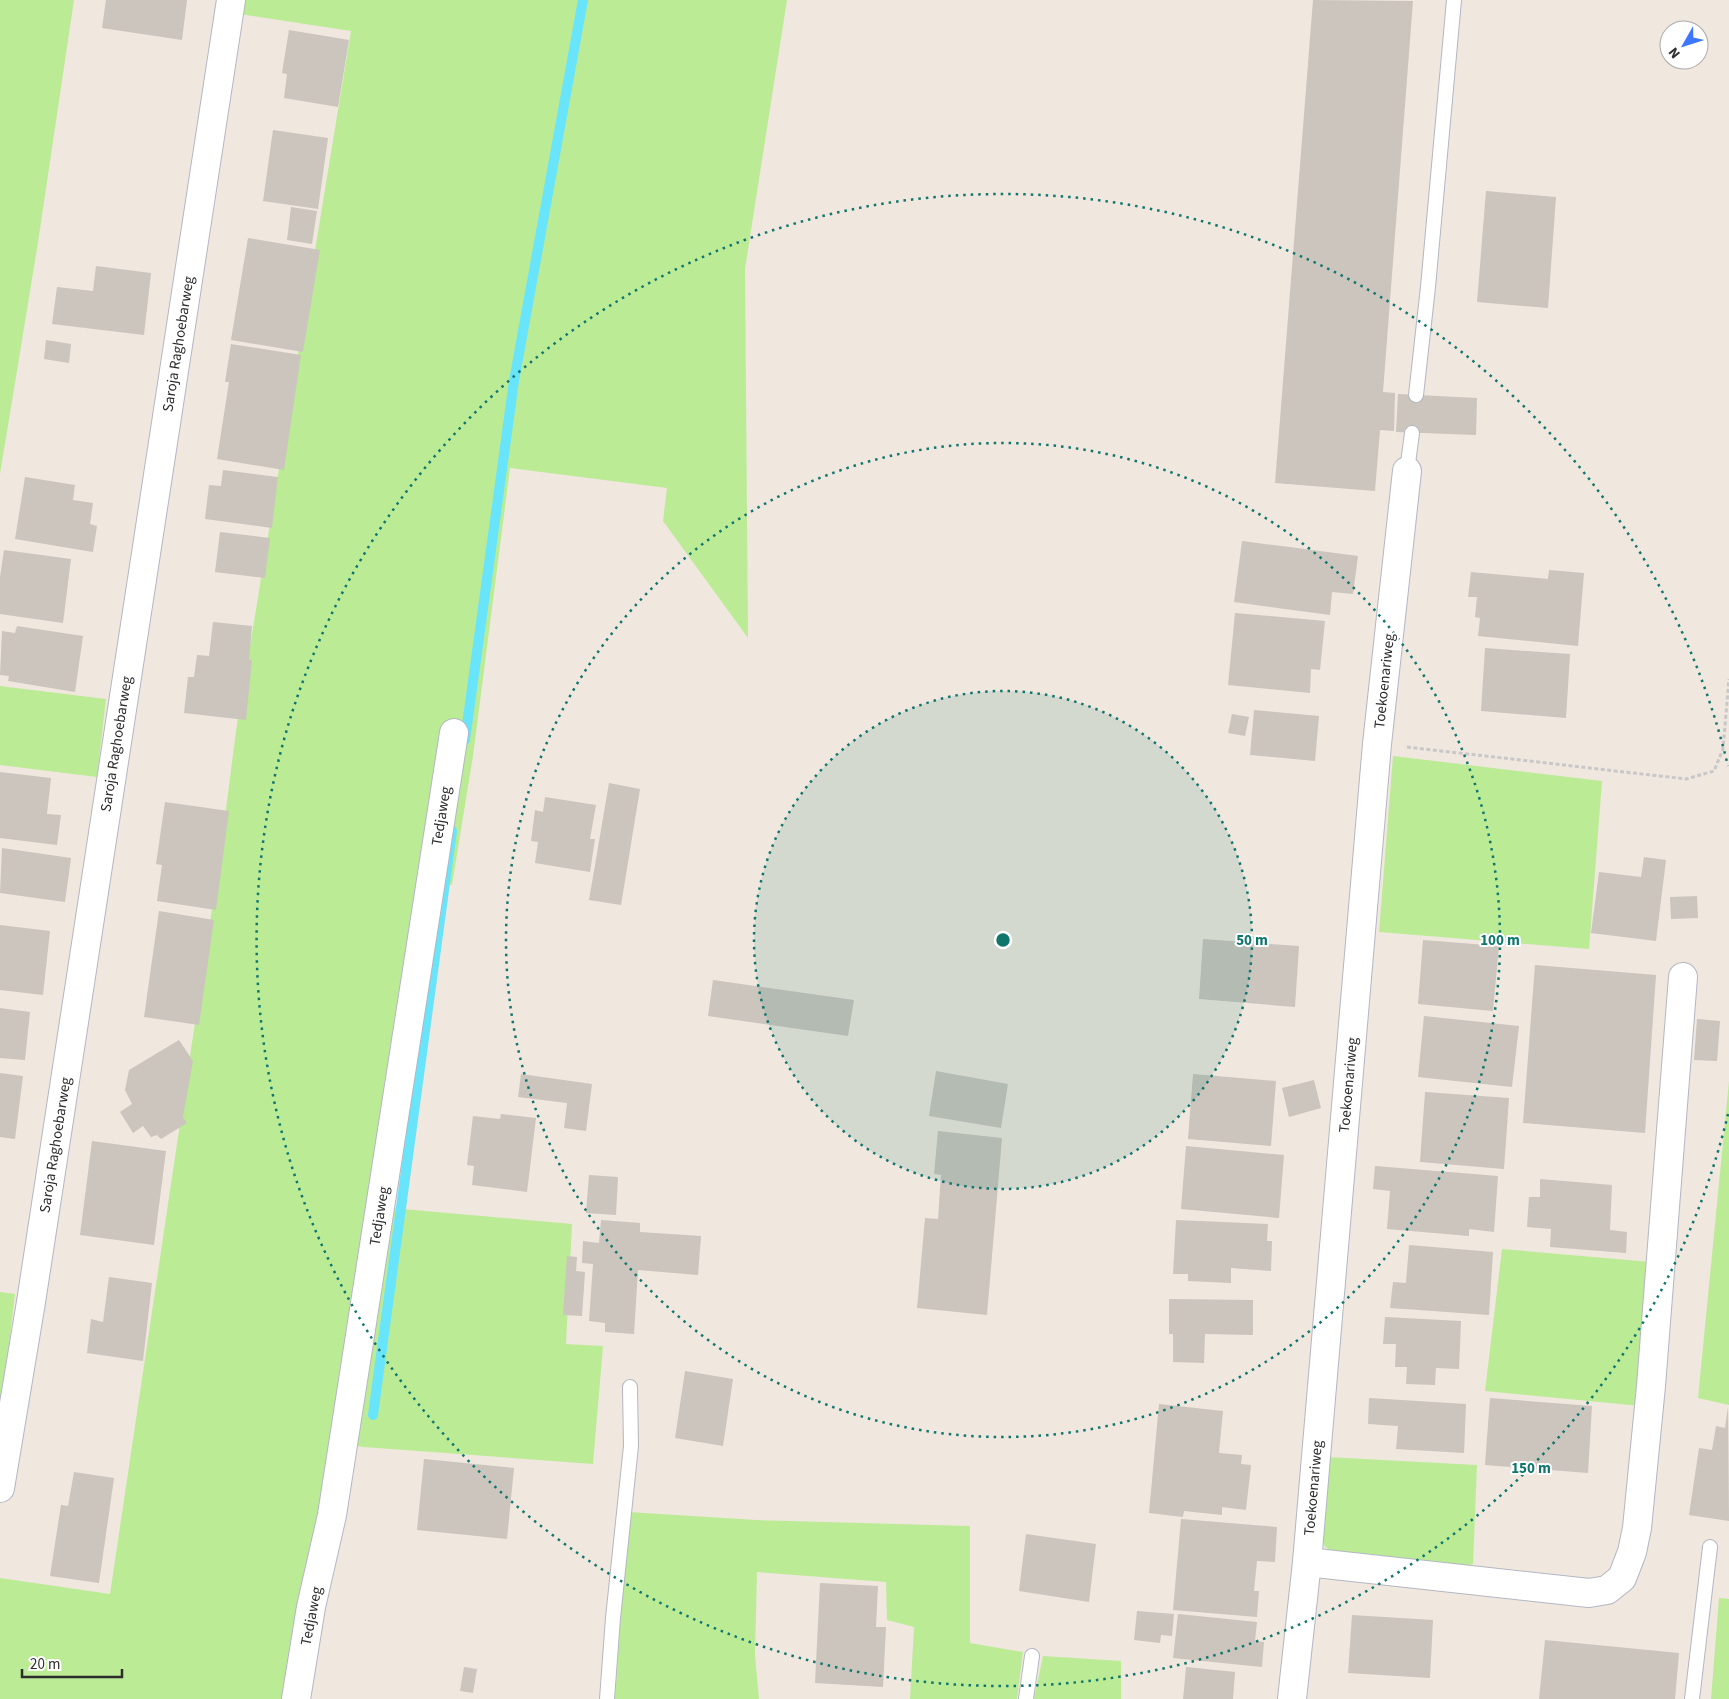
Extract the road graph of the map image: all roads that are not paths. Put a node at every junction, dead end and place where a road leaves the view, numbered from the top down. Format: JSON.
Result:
{"nodes":[{"id":1,"x":231,"y":0,"type":"edge"},
{"id":2,"x":1454,"y":0,"type":"edge"},
{"id":3,"x":1416,"y":395,"type":"dead end"},
{"id":4,"x":1412,"y":433,"type":"dead end"},
{"id":5,"x":1407,"y":471,"type":"joint"},
{"id":6,"x":454,"y":733,"type":"dead end"},
{"id":7,"x":1683,"y":977,"type":"dead end"},
{"id":8,"x":630,"y":1387,"type":"dead end"},
{"id":9,"x":0,"y":1488,"type":"edge"},
{"id":10,"x":1710,"y":1547,"type":"dead end"},
{"id":11,"x":1307,"y":1562,"type":"junction"},
{"id":12,"x":1032,"y":1656,"type":"dead end"},
{"id":13,"x":296,"y":1699,"type":"edge"},
{"id":14,"x":607,"y":1699,"type":"edge"},
{"id":15,"x":1026,"y":1699,"type":"edge"},
{"id":16,"x":1292,"y":1699,"type":"edge"},
{"id":17,"x":1692,"y":1699,"type":"edge"}],
"edges":[{"from":1,"to":9,"type":"street","name":"Saroja Raghoebarweg"},
{"from":2,"to":3,"type":"lane"},
{"from":4,"to":5,"type":"lane"},
{"from":5,"to":11,"type":"street","name":"Toekoenariweg"},
{"from":6,"to":13,"type":"street","name":"Tedjaweg"},
{"from":7,"to":11,"type":"street"},
{"from":8,"to":14,"type":"lane"},
{"from":10,"to":17,"type":"lane"},
{"from":11,"to":16,"type":"street","name":"Toekoenariweg"},
{"from":12,"to":15,"type":"lane"}]}
